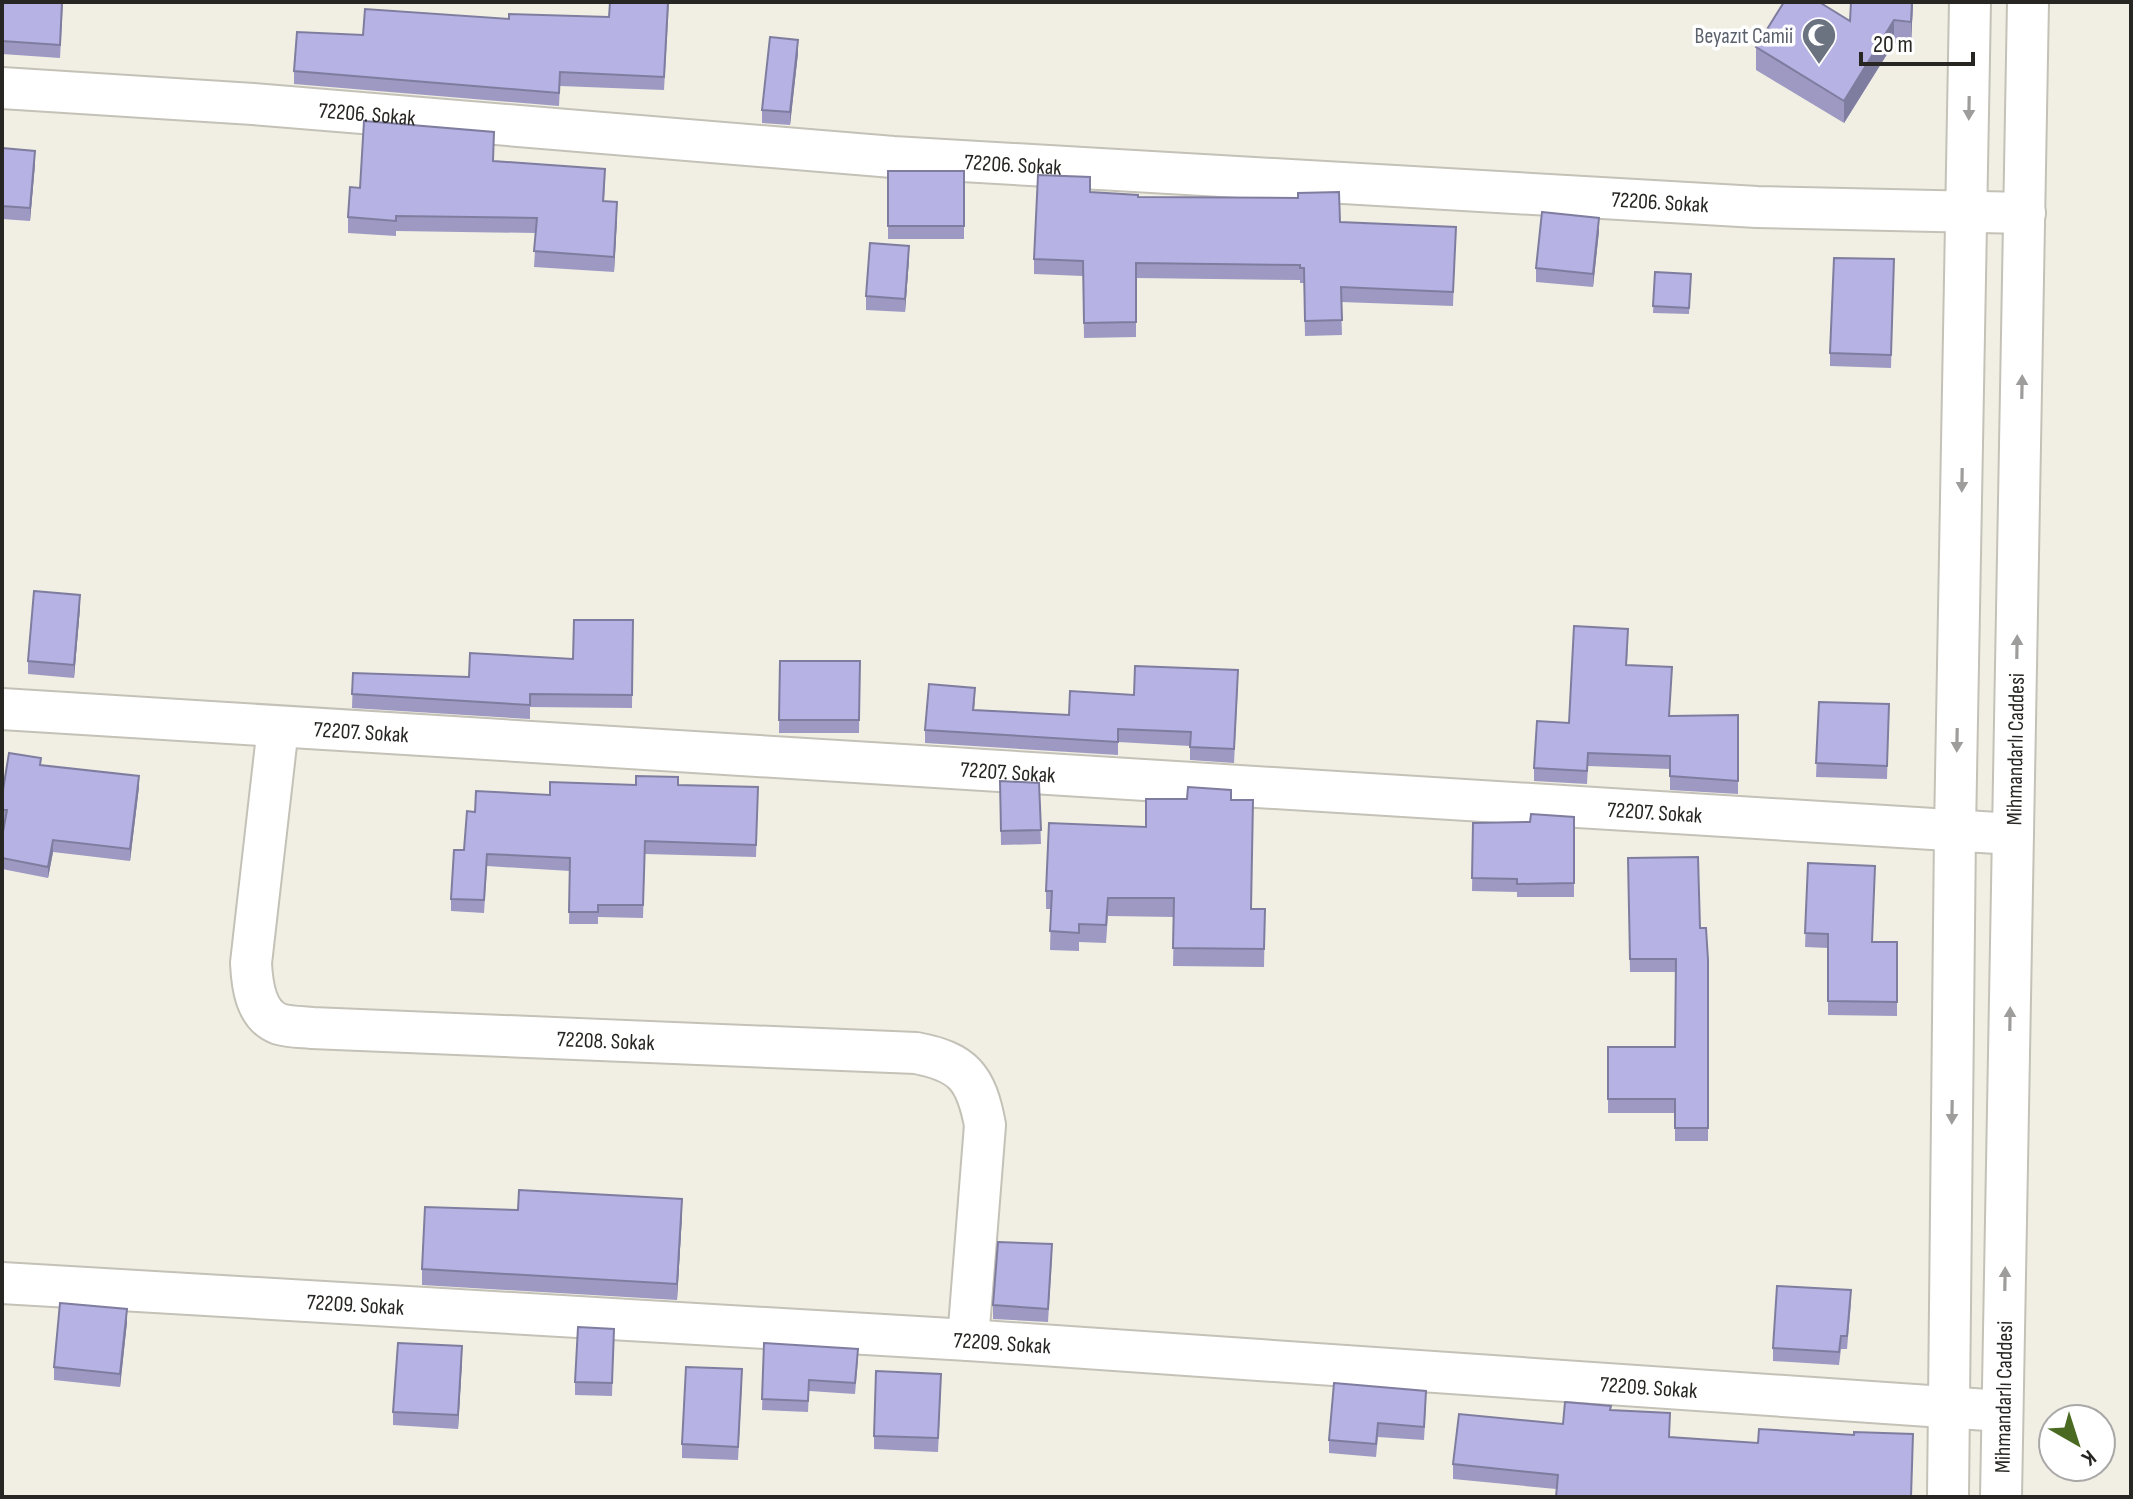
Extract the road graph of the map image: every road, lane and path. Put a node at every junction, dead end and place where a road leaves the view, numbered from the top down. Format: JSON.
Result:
{"nodes":[{"id":1,"x":1970,"y":2,"type":"edge"},
{"id":2,"x":2028,"y":2,"type":"edge"},
{"id":3,"x":2,"y":88,"type":"edge"},
{"id":4,"x":1967,"y":212,"type":"junction"},
{"id":5,"x":2025,"y":213,"type":"junction"},
{"id":6,"x":2,"y":709,"type":"edge"},
{"id":7,"x":278,"y":727,"type":"junction"},
{"id":8,"x":1955,"y":831,"type":"junction"},
{"id":9,"x":2013,"y":834,"type":"junction"},
{"id":10,"x":2,"y":1283,"type":"edge"},
{"id":11,"x":968,"y":1340,"type":"junction"},
{"id":12,"x":1949,"y":1406,"type":"junction"},
{"id":13,"x":2002,"y":1411,"type":"junction"},
{"id":14,"x":1948,"y":1497,"type":"edge"},
{"id":15,"x":2001,"y":1497,"type":"edge"}],
"edges":[{"from":1,"to":4,"type":"street","one_way":true},
{"from":2,"to":5,"type":"street","name":"Mihmandarlı Caddesi"},
{"from":3,"to":4,"type":"street","name":"72206. Sokak"},
{"from":4,"to":5,"type":"street","name":"72206. Sokak"},
{"from":4,"to":8,"type":"street","one_way":true},
{"from":9,"to":5,"type":"street","name":"Mihmandarlı Caddesi","one_way":true},
{"from":6,"to":7,"type":"street","name":"72207. Sokak"},
{"from":7,"to":8,"type":"street","name":"72207. Sokak"},
{"from":7,"to":11,"type":"street","name":"72208. Sokak"},
{"from":8,"to":9,"type":"street","name":"72207. Sokak"},
{"from":8,"to":12,"type":"street","one_way":true},
{"from":13,"to":9,"type":"street","name":"Mihmandarlı Caddesi","one_way":true},
{"from":10,"to":11,"type":"street","name":"72209. Sokak"},
{"from":11,"to":12,"type":"street","name":"72209. Sokak"},
{"from":12,"to":13,"type":"street","name":"72209. Sokak"},
{"from":12,"to":14,"type":"street"},
{"from":13,"to":15,"type":"street","name":"Mihmandarlı Caddesi"}]}
